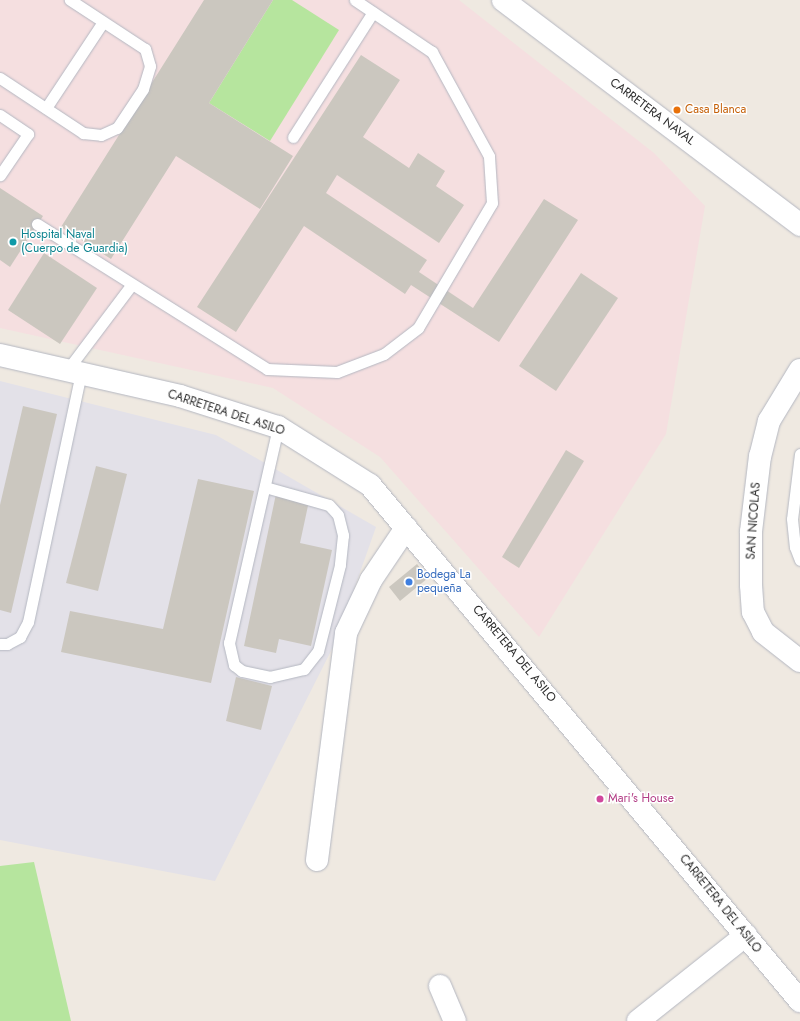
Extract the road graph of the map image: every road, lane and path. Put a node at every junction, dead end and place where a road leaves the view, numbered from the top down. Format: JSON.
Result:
{"nodes":[{"id":1,"x":70,"y":0,"type":"edge"},
{"id":2,"x":355,"y":0,"type":"edge"},
{"id":3,"x":503,"y":0,"type":"edge"},
{"id":4,"x":373,"y":12,"type":"junction"},
{"id":5,"x":104,"y":22,"type":"junction"},
{"id":6,"x":0,"y":78,"type":"edge"},
{"id":7,"x":46,"y":108,"type":"junction"},
{"id":8,"x":0,"y":115,"type":"edge"},
{"id":9,"x":293,"y":137,"type":"dead end"},
{"id":10,"x":0,"y":175,"type":"edge"},
{"id":11,"x":37,"y":224,"type":"dead end"},
{"id":12,"x":800,"y":225,"type":"edge"},
{"id":13,"x":132,"y":284,"type":"junction"},
{"id":14,"x":0,"y":355,"type":"edge"},
{"id":15,"x":800,"y":370,"type":"edge"},
{"id":16,"x":74,"y":371,"type":"junction"},
{"id":17,"x":278,"y":427,"type":"junction"},
{"id":18,"x":800,"y":454,"type":"edge"},
{"id":19,"x":265,"y":487,"type":"junction"},
{"id":20,"x":406,"y":528,"type":"junction"},
{"id":21,"x":800,"y":560,"type":"edge"},
{"id":22,"x":0,"y":644,"type":"edge"},
{"id":23,"x":800,"y":661,"type":"edge"},
{"id":24,"x":317,"y":860,"type":"dead end"},
{"id":25,"x":746,"y":935,"type":"junction"},
{"id":26,"x":440,"y":986,"type":"dead end"},
{"id":27,"x":800,"y":1001,"type":"edge"},
{"id":28,"x":455,"y":1021,"type":"edge"},
{"id":29,"x":638,"y":1021,"type":"edge"}],
"edges":[{"from":1,"to":5,"type":"lane"},
{"from":2,"to":4,"type":"lane"},
{"from":3,"to":12,"type":"street","name":"CARRETERA NAVAL"},
{"from":4,"to":9,"type":"lane"},
{"from":4,"to":13,"type":"lane"},
{"from":5,"to":7,"type":"lane"},
{"from":5,"to":7,"type":"lane"},
{"from":6,"to":7,"type":"lane"},
{"from":8,"to":10,"type":"lane"},
{"from":11,"to":13,"type":"lane"},
{"from":13,"to":16,"type":"lane"},
{"from":14,"to":16,"type":"street","name":"CARRETERA DEL ASILO"},
{"from":15,"to":23,"type":"street","name":"SAN NICOLAS"},
{"from":16,"to":17,"type":"street","name":"CARRETERA DEL ASILO"},
{"from":16,"to":22,"type":"lane"},
{"from":17,"to":19,"type":"lane"},
{"from":17,"to":20,"type":"street","name":"CARRETERA DEL ASILO"},
{"from":18,"to":21,"type":"lane"},
{"from":19,"to":19,"type":"lane"},
{"from":20,"to":24,"type":"street"},
{"from":20,"to":25,"type":"street","name":"CARRETERA DEL ASILO"},
{"from":25,"to":27,"type":"street","name":"CARRETERA DEL ASILO"},
{"from":25,"to":29,"type":"street"},
{"from":26,"to":28,"type":"street"}]}
